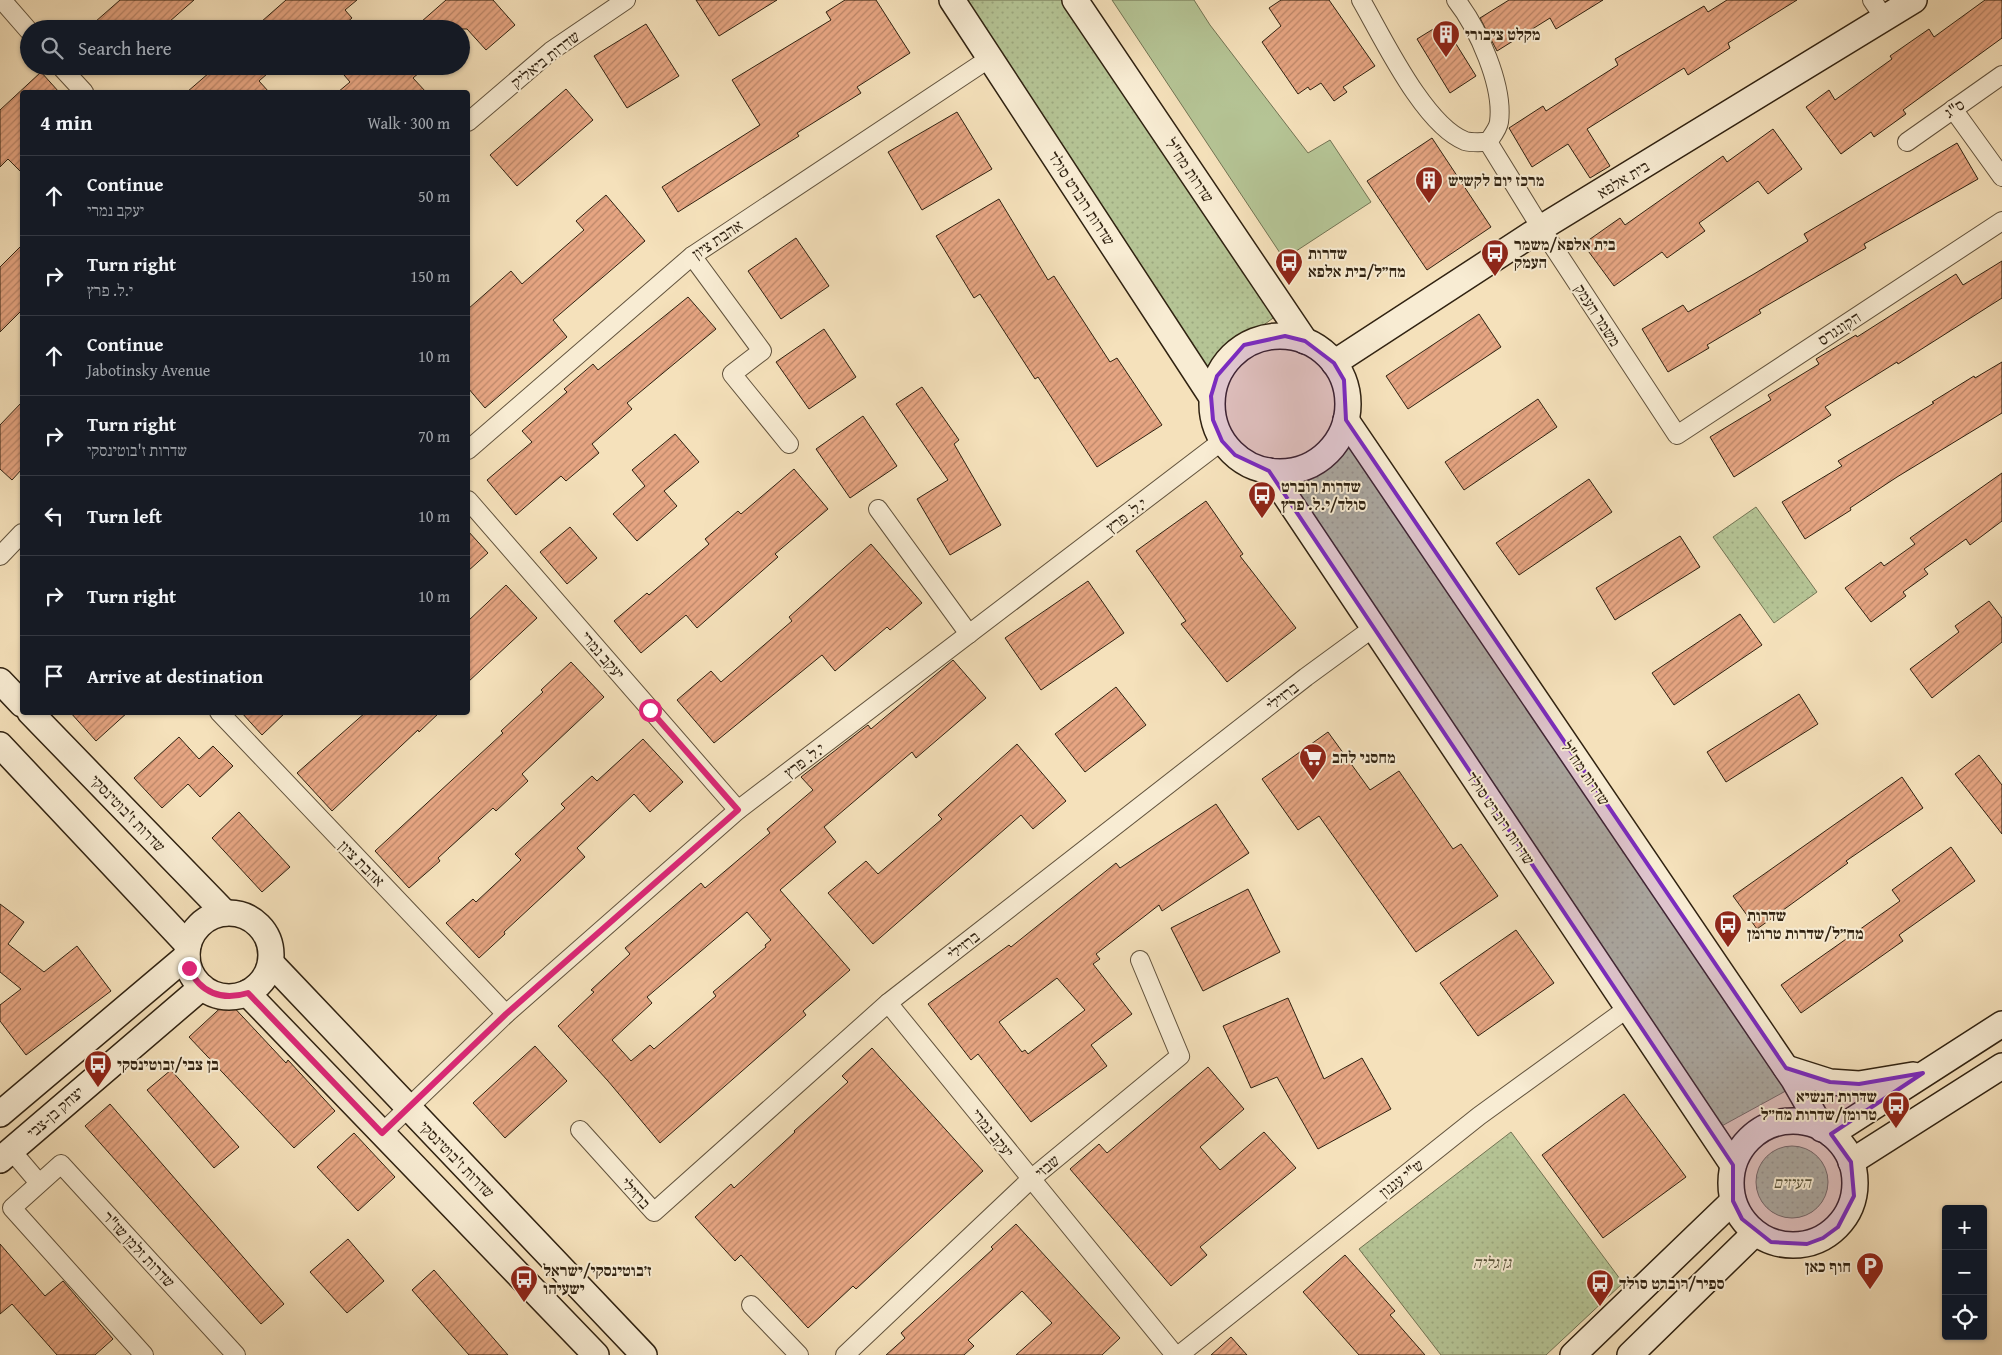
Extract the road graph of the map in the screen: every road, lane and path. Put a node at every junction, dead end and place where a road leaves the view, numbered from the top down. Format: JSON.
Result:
{"nodes":[{"id":1,"x":2,"y":0,"type":"edge"},
{"id":2,"x":626,"y":0,"type":"edge"},
{"id":3,"x":952,"y":0,"type":"edge"},
{"id":4,"x":1075,"y":0,"type":"edge"},
{"id":5,"x":1361,"y":0,"type":"edge"},
{"id":6,"x":1456,"y":0,"type":"edge"},
{"id":7,"x":1914,"y":0,"type":"edge"},
{"id":8,"x":1878,"y":10,"type":"edge"},
{"id":9,"x":20,"y":21,"type":"edge"},
{"id":10,"x":990,"y":58,"type":"junction"},
{"id":11,"x":68,"y":75,"type":"edge"},
{"id":12,"x":2002,"y":75,"type":"edge"},
{"id":13,"x":82,"y":90,"type":"edge"},
{"id":14,"x":1953,"y":109,"type":"junction"},
{"id":15,"x":470,"y":120,"type":"edge"},
{"id":16,"x":1488,"y":142,"type":"junction"},
{"id":17,"x":1907,"y":142,"type":"dead end"},
{"id":18,"x":2002,"y":177,"type":"edge"},
{"id":19,"x":2002,"y":221,"type":"edge"},
{"id":20,"x":1541,"y":228,"type":"junction"},
{"id":21,"x":692,"y":256,"type":"junction"},
{"id":22,"x":1305,"y":341,"type":"junction"},
{"id":23,"x":1334,"y":362,"type":"junction"},
{"id":24,"x":1212,"y":396,"type":"junction"},
{"id":25,"x":1346,"y":420,"type":"junction"},
{"id":26,"x":1677,"y":435,"type":"joint"},
{"id":27,"x":1222,"y":441,"type":"junction"},
{"id":28,"x":789,"y":444,"type":"dead end"},
{"id":29,"x":470,"y":448,"type":"edge"},
{"id":30,"x":1269,"y":471,"type":"junction"},
{"id":31,"x":470,"y":502,"type":"edge"},
{"id":32,"x":878,"y":508,"type":"dead end"},
{"id":33,"x":20,"y":535,"type":"edge"},
{"id":34,"x":0,"y":556,"type":"edge"},
{"id":35,"x":1374,"y":628,"type":"junction"},
{"id":36,"x":969,"y":634,"type":"junction"},
{"id":37,"x":0,"y":681,"type":"edge"},
{"id":38,"x":20,"y":702,"type":"edge"},
{"id":39,"x":33,"y":715,"type":"edge"},
{"id":40,"x":222,"y":715,"type":"edge"},
{"id":41,"x":0,"y":745,"type":"edge"},
{"id":42,"x":738,"y":810,"type":"junction"},
{"id":43,"x":225,"y":913,"type":"junction"},
{"id":44,"x":187,"y":950,"type":"junction"},
{"id":45,"x":1140,"y":960,"type":"dead end"},
{"id":46,"x":271,"y":963,"type":"junction"},
{"id":47,"x":202,"y":987,"type":"junction"},
{"id":48,"x":248,"y":993,"type":"junction"},
{"id":49,"x":888,"y":1003,"type":"junction"},
{"id":50,"x":1628,"y":1008,"type":"junction"},
{"id":51,"x":506,"y":1014,"type":"junction"},
{"id":52,"x":2002,"y":1024,"type":"edge"},
{"id":53,"x":2002,"y":1066,"type":"edge"},
{"id":54,"x":1786,"y":1068,"type":"junction"},
{"id":55,"x":1923,"y":1073,"type":"junction"},
{"id":56,"x":408,"y":1108,"type":"junction"},
{"id":57,"x":0,"y":1114,"type":"edge"},
{"id":58,"x":580,"y":1130,"type":"dead end"},
{"id":59,"x":1827,"y":1131,"type":"junction"},
{"id":60,"x":382,"y":1133,"type":"junction"},
{"id":61,"x":5,"y":1155,"type":"edge"},
{"id":62,"x":1851,"y":1162,"type":"junction"},
{"id":63,"x":1733,"y":1165,"type":"junction"},
{"id":64,"x":1031,"y":1179,"type":"junction"},
{"id":65,"x":39,"y":1183,"type":"junction"},
{"id":66,"x":1733,"y":1201,"type":"junction"},
{"id":67,"x":1755,"y":1233,"type":"junction"},
{"id":68,"x":752,"y":1305,"type":"dead end"},
{"id":69,"x":144,"y":1355,"type":"edge"},
{"id":70,"x":236,"y":1355,"type":"edge"},
{"id":71,"x":596,"y":1355,"type":"edge"},
{"id":72,"x":644,"y":1355,"type":"edge"},
{"id":73,"x":799,"y":1355,"type":"edge"},
{"id":74,"x":845,"y":1355,"type":"edge"},
{"id":75,"x":1175,"y":1355,"type":"edge"},
{"id":76,"x":1179,"y":1355,"type":"edge"},
{"id":77,"x":1573,"y":1355,"type":"edge"},
{"id":78,"x":1630,"y":1355,"type":"edge"}],
"edges":[{"from":1,"to":9,"type":"street"},
{"from":2,"to":15,"type":"street","name":"שדרות ביאליק"},
{"from":3,"to":10,"type":"street","name":"שדרות רוברט סולד"},
{"from":4,"to":22,"type":"street","name":"שדרות מח\"ל"},
{"from":5,"to":16,"type":"street"},
{"from":6,"to":16,"type":"street"},
{"from":7,"to":8,"type":"street","name":"בית אלפא"},
{"from":8,"to":20,"type":"street","name":"בית אלפא"},
{"from":10,"to":21,"type":"street","name":"אהבת ציון"},
{"from":10,"to":24,"type":"street","name":"שדרות רוברט סולד"},
{"from":11,"to":13,"type":"street"},
{"from":12,"to":14,"type":"street","name":"ס\"ג"},
{"from":14,"to":17,"type":"street","name":"ס\"ג"},
{"from":14,"to":18,"type":"street"},
{"from":16,"to":20,"type":"street","name":"משמר העמק"},
{"from":19,"to":26,"type":"street","name":"הקונגרס"},
{"from":20,"to":23,"type":"street","name":"בית אלפא"},
{"from":20,"to":26,"type":"street","name":"משמר העמק"},
{"from":21,"to":28,"type":"street"},
{"from":21,"to":29,"type":"street","name":"אהבת ציון"},
{"from":22,"to":23,"type":"street"},
{"from":22,"to":24,"type":"street"},
{"from":23,"to":25,"type":"street"},
{"from":24,"to":27,"type":"street"},
{"from":25,"to":30,"type":"street"},
{"from":25,"to":54,"type":"street","name":"שדרות מח\"ל"},
{"from":27,"to":30,"type":"street"},
{"from":27,"to":36,"type":"street","name":"י.ל. פרץ"},
{"from":30,"to":35,"type":"street","name":"שדרות רוברט סולד"},
{"from":31,"to":42,"type":"street","name":"יעקב נמרי"},
{"from":32,"to":36,"type":"street"},
{"from":33,"to":34,"type":"street"},
{"from":35,"to":49,"type":"street","name":"ברזילי"},
{"from":35,"to":50,"type":"street","name":"שדרות רוברט סולד"},
{"from":36,"to":42,"type":"street","name":"י.ל. פרץ"},
{"from":37,"to":38,"type":"street"},
{"from":39,"to":43,"type":"street","name":"שדרות ז'בוטינסקי"},
{"from":40,"to":51,"type":"street","name":"אהבת ציון"},
{"from":41,"to":44,"type":"street"},
{"from":42,"to":51,"type":"street","name":"י.ל. פרץ"},
{"from":43,"to":44,"type":"street"},
{"from":43,"to":46,"type":"street"},
{"from":44,"to":47,"type":"street"},
{"from":44,"to":57,"type":"street","name":"יצחק בן-צבי"},
{"from":45,"to":64,"type":"street","name":"שבזי"},
{"from":46,"to":48,"type":"street"},
{"from":46,"to":56,"type":"street","name":"שדרות ז'בוטינסקי"},
{"from":47,"to":48,"type":"street"},
{"from":47,"to":61,"type":"street","name":"יצחק בן-צבי"},
{"from":48,"to":60,"type":"street"},
{"from":49,"to":58,"type":"street","name":"ברזילי"},
{"from":49,"to":64,"type":"street","name":"יעקב נמרי"},
{"from":50,"to":63,"type":"street","name":"שדרות רוברט סולד"},
{"from":50,"to":76,"type":"street","name":"ש\"י עגנון"},
{"from":51,"to":56,"type":"street","name":"י.ל. פרץ"},
{"from":52,"to":55,"type":"street"},
{"from":53,"to":62,"type":"street"},
{"from":54,"to":55,"type":"street"},
{"from":54,"to":59,"type":"street","name":"שדרות מח\"ל"},
{"from":55,"to":59,"type":"street"},
{"from":56,"to":60,"type":"street","name":"י.ל. פרץ"},
{"from":56,"to":72,"type":"street","name":"שדרות ז'בוטינסקי"},
{"from":59,"to":62,"type":"street"},
{"from":59,"to":63,"type":"street"},
{"from":60,"to":71,"type":"street"},
{"from":61,"to":65,"type":"street"},
{"from":62,"to":67,"type":"street"},
{"from":63,"to":66,"type":"street"},
{"from":64,"to":74,"type":"street","name":"שבזי"},
{"from":64,"to":75,"type":"street","name":"יעקב נמרי"},
{"from":65,"to":69,"type":"street","name":"שדרות זלמן שז\"ר"},
{"from":65,"to":70,"type":"street","name":"שדרות זלמן שז\"ר"},
{"from":66,"to":67,"type":"street"},
{"from":66,"to":77,"type":"street"},
{"from":67,"to":78,"type":"street"},
{"from":68,"to":73,"type":"street"}]}
